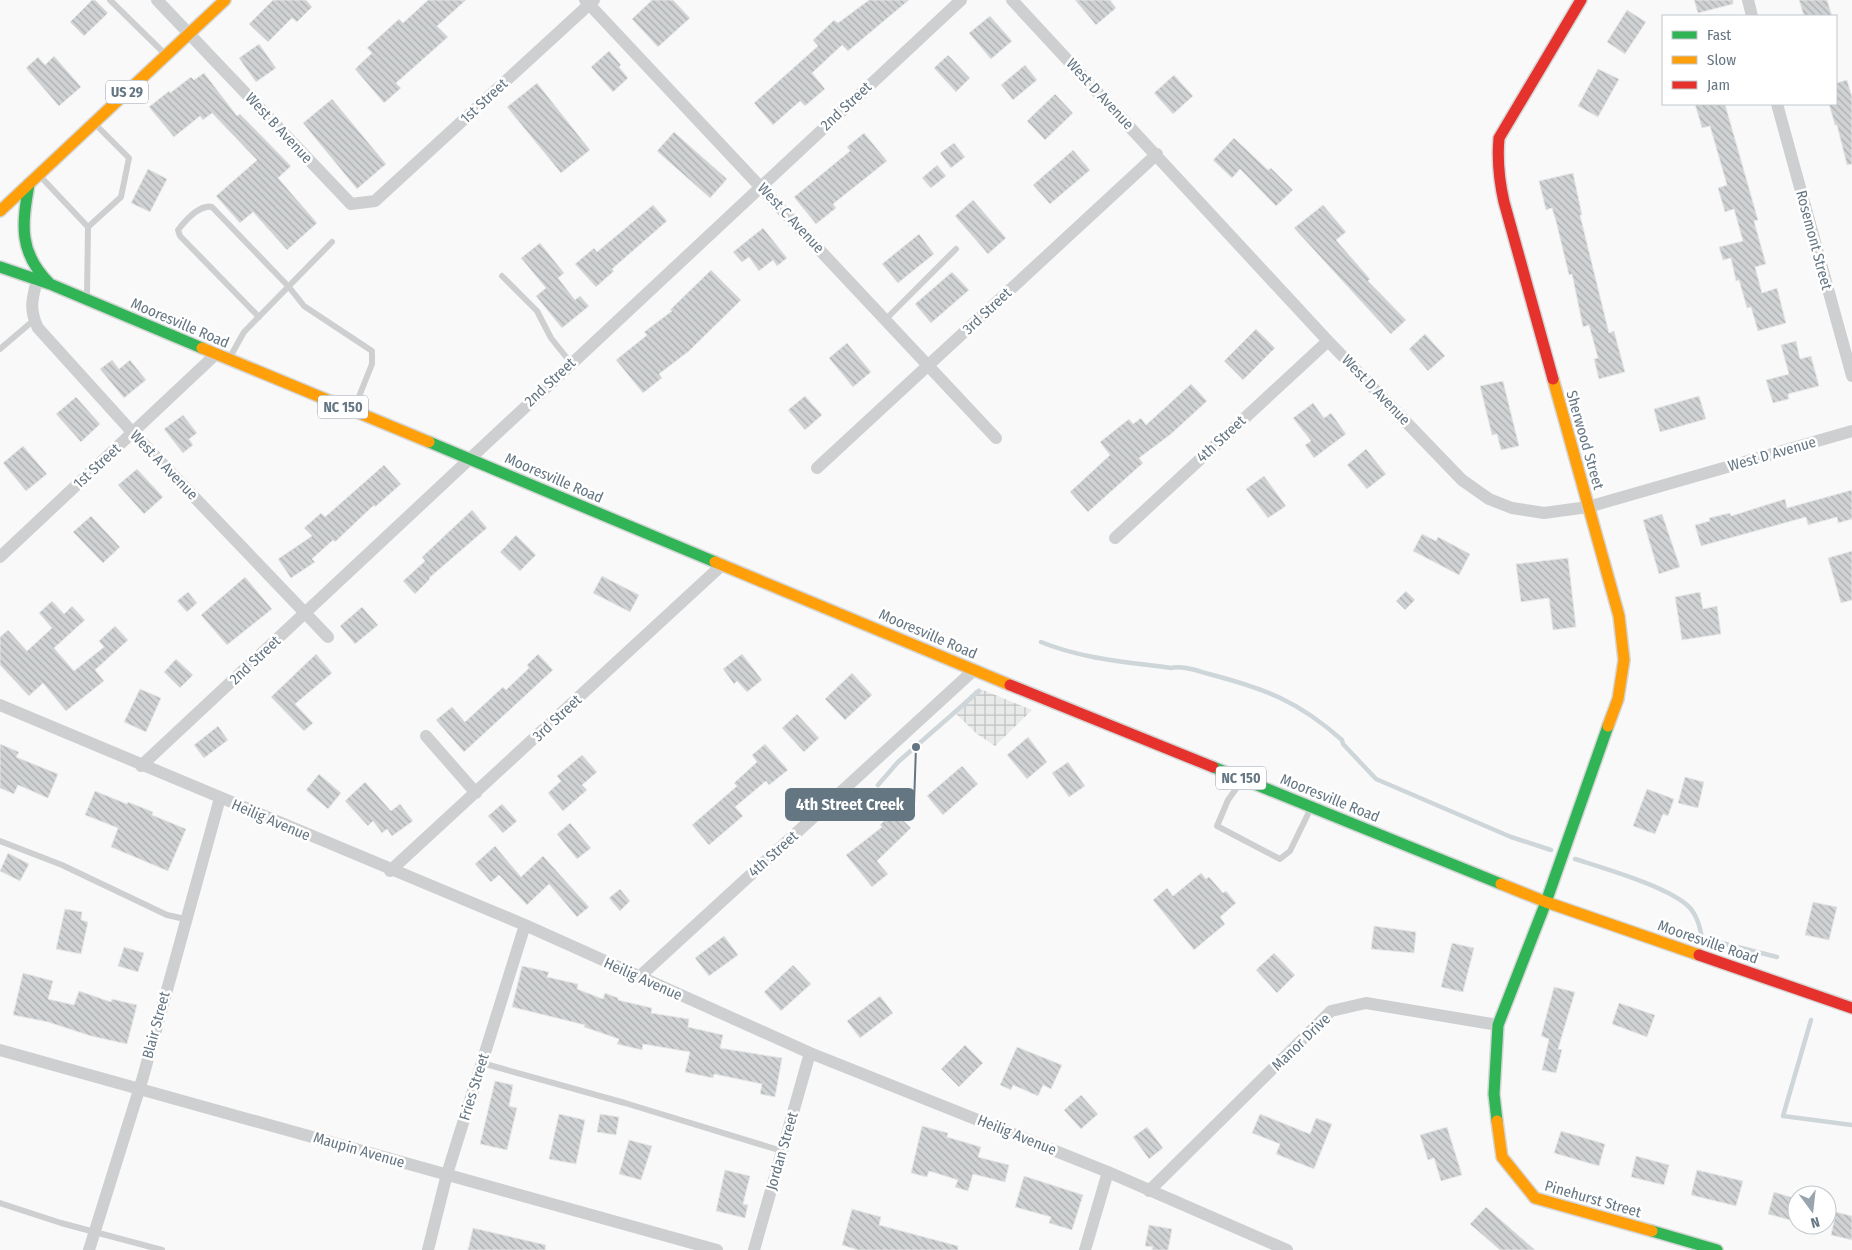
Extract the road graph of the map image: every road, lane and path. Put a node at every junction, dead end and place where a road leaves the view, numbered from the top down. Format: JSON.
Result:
{"nodes":[{"id":1,"x":110,"y":0,"type":"edge"},
{"id":2,"x":157,"y":0,"type":"edge"},
{"id":3,"x":225,"y":0,"type":"edge"},
{"id":4,"x":961,"y":0,"type":"edge"},
{"id":5,"x":1012,"y":0,"type":"edge"},
{"id":6,"x":1581,"y":0,"type":"edge"},
{"id":7,"x":1748,"y":0,"type":"edge"},
{"id":8,"x":589,"y":1,"type":"edge"},
{"id":9,"x":1752,"y":15,"type":"edge"},
{"id":10,"x":190,"y":34,"type":"junction"},
{"id":11,"x":166,"y":56,"type":"junction"},
{"id":12,"x":1776,"y":105,"type":"edge"},
{"id":13,"x":94,"y":124,"type":"junction"},
{"id":14,"x":1157,"y":154,"type":"junction"},
{"id":15,"x":39,"y":175,"type":"junction"},
{"id":16,"x":29,"y":184,"type":"junction"},
{"id":17,"x":760,"y":185,"type":"junction"},
{"id":18,"x":375,"y":201,"type":"joint"},
{"id":19,"x":0,"y":211,"type":"edge"},
{"id":20,"x":88,"y":227,"type":"junction"},
{"id":21,"x":332,"y":242,"type":"dead end"},
{"id":22,"x":956,"y":249,"type":"dead end"},
{"id":23,"x":0,"y":267,"type":"edge"},
{"id":24,"x":502,"y":276,"type":"dead end"},
{"id":25,"x":37,"y":280,"type":"junction"},
{"id":26,"x":50,"y":284,"type":"junction"},
{"id":27,"x":289,"y":287,"type":"junction"},
{"id":28,"x":87,"y":300,"type":"junction"},
{"id":29,"x":259,"y":317,"type":"junction"},
{"id":30,"x":886,"y":319,"type":"junction"},
{"id":31,"x":34,"y":320,"type":"junction"},
{"id":32,"x":1328,"y":340,"type":"junction"},
{"id":33,"x":0,"y":349,"type":"edge"},
{"id":34,"x":215,"y":355,"type":"junction"},
{"id":35,"x":228,"y":360,"type":"junction"},
{"id":36,"x":571,"y":362,"type":"junction"},
{"id":37,"x":929,"y":365,"type":"junction"},
{"id":38,"x":1852,"y":376,"type":"edge"},
{"id":39,"x":353,"y":411,"type":"junction"},
{"id":40,"x":1852,"y":431,"type":"edge"},
{"id":41,"x":133,"y":433,"type":"junction"},
{"id":42,"x":996,"y":438,"type":"dead end"},
{"id":43,"x":469,"y":458,"type":"junction"},
{"id":44,"x":817,"y":468,"type":"dead end"},
{"id":45,"x":1588,"y":507,"type":"junction"},
{"id":46,"x":1115,"y":538,"type":"dead end"},
{"id":47,"x":0,"y":557,"type":"edge"},
{"id":48,"x":722,"y":565,"type":"junction"},
{"id":49,"x":306,"y":612,"type":"junction"},
{"id":50,"x":328,"y":637,"type":"dead end"},
{"id":51,"x":974,"y":670,"type":"junction"},
{"id":52,"x":0,"y":705,"type":"edge"},
{"id":53,"x":426,"y":736,"type":"dead end"},
{"id":54,"x":141,"y":766,"type":"junction"},
{"id":55,"x":1243,"y":779,"type":"junction"},
{"id":56,"x":476,"y":793,"type":"junction"},
{"id":57,"x":220,"y":798,"type":"junction"},
{"id":58,"x":1312,"y":807,"type":"junction"},
{"id":59,"x":0,"y":841,"type":"edge"},
{"id":60,"x":390,"y":871,"type":"junction"},
{"id":61,"x":1546,"y":902,"type":"junction"},
{"id":62,"x":184,"y":919,"type":"junction"},
{"id":63,"x":525,"y":926,"type":"junction"},
{"id":64,"x":638,"y":978,"type":"junction"},
{"id":65,"x":1852,"y":1008,"type":"edge"},
{"id":66,"x":1498,"y":1025,"type":"junction"},
{"id":67,"x":0,"y":1050,"type":"edge"},
{"id":68,"x":810,"y":1052,"type":"junction"},
{"id":69,"x":482,"y":1063,"type":"junction"},
{"id":70,"x":138,"y":1087,"type":"junction"},
{"id":71,"x":782,"y":1151,"type":"junction"},
{"id":72,"x":1108,"y":1172,"type":"junction"},
{"id":73,"x":447,"y":1174,"type":"junction"},
{"id":74,"x":1149,"y":1191,"type":"junction"},
{"id":75,"x":0,"y":1203,"type":"edge"},
{"id":76,"x":94,"y":1232,"type":"junction"},
{"id":77,"x":89,"y":1250,"type":"edge"},
{"id":78,"x":162,"y":1250,"type":"edge"},
{"id":79,"x":428,"y":1250,"type":"edge"},
{"id":80,"x":717,"y":1250,"type":"edge"},
{"id":81,"x":754,"y":1250,"type":"edge"},
{"id":82,"x":1085,"y":1250,"type":"edge"},
{"id":83,"x":1287,"y":1250,"type":"edge"},
{"id":84,"x":1717,"y":1250,"type":"edge"}],
"edges":[{"from":1,"to":11,"type":"lane"},
{"from":2,"to":10,"type":"street"},
{"from":3,"to":10,"type":"main road","number":"US 29"},
{"from":4,"to":17,"type":"street","name":"2nd Street"},
{"from":5,"to":14,"type":"street","name":"West D Avenue"},
{"from":6,"to":45,"type":"main road","name":"Sherwood Street"},
{"from":7,"to":9,"type":"street"},
{"from":8,"to":17,"type":"street","name":"West C Avenue"},
{"from":8,"to":18,"type":"street","name":"1st Street"},
{"from":10,"to":11,"type":"main road","number":"US 29"},
{"from":10,"to":18,"type":"street","name":"West B Avenue"},
{"from":11,"to":13,"type":"main road","number":"US 29"},
{"from":12,"to":38,"type":"street","name":"Rosemont Street"},
{"from":13,"to":15,"type":"main road","number":"US 29"},
{"from":13,"to":20,"type":"lane"},
{"from":14,"to":32,"type":"street","name":"West D Avenue"},
{"from":14,"to":37,"type":"street","name":"3rd Street"},
{"from":15,"to":16,"type":"main road","number":"US 29"},
{"from":15,"to":20,"type":"lane"},
{"from":16,"to":19,"type":"main road","number":"US 29"},
{"from":16,"to":26,"type":"main road"},
{"from":17,"to":30,"type":"street","name":"West C Avenue"},
{"from":17,"to":36,"type":"street","name":"2nd Street"},
{"from":20,"to":28,"type":"lane"},
{"from":21,"to":27,"type":"lane"},
{"from":22,"to":30,"type":"lane"},
{"from":23,"to":25,"type":"main road","name":"Mooresville Road","number":"NC 150"},
{"from":24,"to":36,"type":"lane"},
{"from":25,"to":26,"type":"main road","name":"Mooresville Road","number":"NC 150"},
{"from":25,"to":31,"type":"street"},
{"from":26,"to":28,"type":"main road","name":"Mooresville Road","number":"NC 150"},
{"from":27,"to":29,"type":"lane"},
{"from":27,"to":29,"type":"lane"},
{"from":27,"to":39,"type":"lane"},
{"from":28,"to":34,"type":"main road","name":"Mooresville Road","number":"NC 150"},
{"from":29,"to":35,"type":"lane"},
{"from":30,"to":37,"type":"street","name":"West C Avenue"},
{"from":31,"to":33,"type":"lane"},
{"from":31,"to":41,"type":"street","name":"West A Avenue"},
{"from":32,"to":45,"type":"street","name":"West D Avenue"},
{"from":32,"to":46,"type":"street","name":"4th Street"},
{"from":34,"to":35,"type":"main road","name":"Mooresville Road","number":"NC 150"},
{"from":34,"to":41,"type":"street","name":"1st Street"},
{"from":35,"to":39,"type":"main road","name":"Mooresville Road","number":"NC 150"},
{"from":36,"to":43,"type":"street","name":"2nd Street"},
{"from":37,"to":42,"type":"street","name":"West C Avenue"},
{"from":37,"to":44,"type":"street","name":"3rd Street"},
{"from":39,"to":43,"type":"main road","name":"Mooresville Road","number":"NC 150"},
{"from":40,"to":45,"type":"street","name":"West D Avenue"},
{"from":41,"to":47,"type":"street","name":"1st Street"},
{"from":41,"to":49,"type":"street","name":"West A Avenue"},
{"from":43,"to":48,"type":"main road","name":"Mooresville Road","number":"NC 150"},
{"from":43,"to":49,"type":"street","name":"2nd Street"},
{"from":45,"to":61,"type":"main road","name":"Sherwood Street"},
{"from":48,"to":51,"type":"main road","name":"Mooresville Road","number":"NC 150"},
{"from":48,"to":56,"type":"street","name":"3rd Street"},
{"from":49,"to":50,"type":"street","name":"West A Avenue"},
{"from":49,"to":54,"type":"street","name":"2nd Street"},
{"from":51,"to":55,"type":"main road","name":"Mooresville Road","number":"NC 150"},
{"from":51,"to":64,"type":"street","name":"4th Street"},
{"from":52,"to":54,"type":"street","name":"Heilig Avenue"},
{"from":53,"to":56,"type":"street"},
{"from":54,"to":57,"type":"street","name":"Heilig Avenue"},
{"from":55,"to":58,"type":"main road","name":"Mooresville Road","number":"NC 150"},
{"from":55,"to":58,"type":"lane"},
{"from":56,"to":60,"type":"street","name":"3rd Street"},
{"from":57,"to":60,"type":"street","name":"Heilig Avenue"},
{"from":57,"to":62,"type":"street","name":"Blair Street"},
{"from":58,"to":61,"type":"main road","name":"Mooresville Road","number":"NC 150"},
{"from":59,"to":62,"type":"lane"},
{"from":60,"to":63,"type":"street","name":"Heilig Avenue"},
{"from":61,"to":65,"type":"main road","name":"Mooresville Road","number":"NC 150"},
{"from":61,"to":66,"type":"main road","name":"Pinehurst Street"},
{"from":62,"to":70,"type":"street","name":"Blair Street"},
{"from":63,"to":64,"type":"street","name":"Heilig Avenue"},
{"from":63,"to":69,"type":"street","name":"Fries Street"},
{"from":64,"to":68,"type":"street","name":"Heilig Avenue"},
{"from":66,"to":74,"type":"street","name":"Manor Drive"},
{"from":66,"to":84,"type":"main road","name":"Pinehurst Street"},
{"from":67,"to":70,"type":"street","name":"Maupin Avenue"},
{"from":68,"to":71,"type":"street","name":"Jordan Street"},
{"from":68,"to":72,"type":"street","name":"Heilig Avenue"},
{"from":69,"to":71,"type":"lane"},
{"from":69,"to":73,"type":"street","name":"Fries Street"},
{"from":70,"to":73,"type":"street","name":"Maupin Avenue"},
{"from":70,"to":76,"type":"street","name":"Blair Street"},
{"from":71,"to":81,"type":"street","name":"Jordan Street"},
{"from":72,"to":74,"type":"street","name":"Heilig Avenue"},
{"from":72,"to":82,"type":"street"},
{"from":73,"to":79,"type":"street","name":"Fries Street"},
{"from":73,"to":80,"type":"street","name":"Maupin Avenue"},
{"from":74,"to":83,"type":"street","name":"Heilig Avenue"},
{"from":75,"to":76,"type":"lane"},
{"from":76,"to":77,"type":"street","name":"Blair Street"},
{"from":76,"to":78,"type":"lane"}]}
